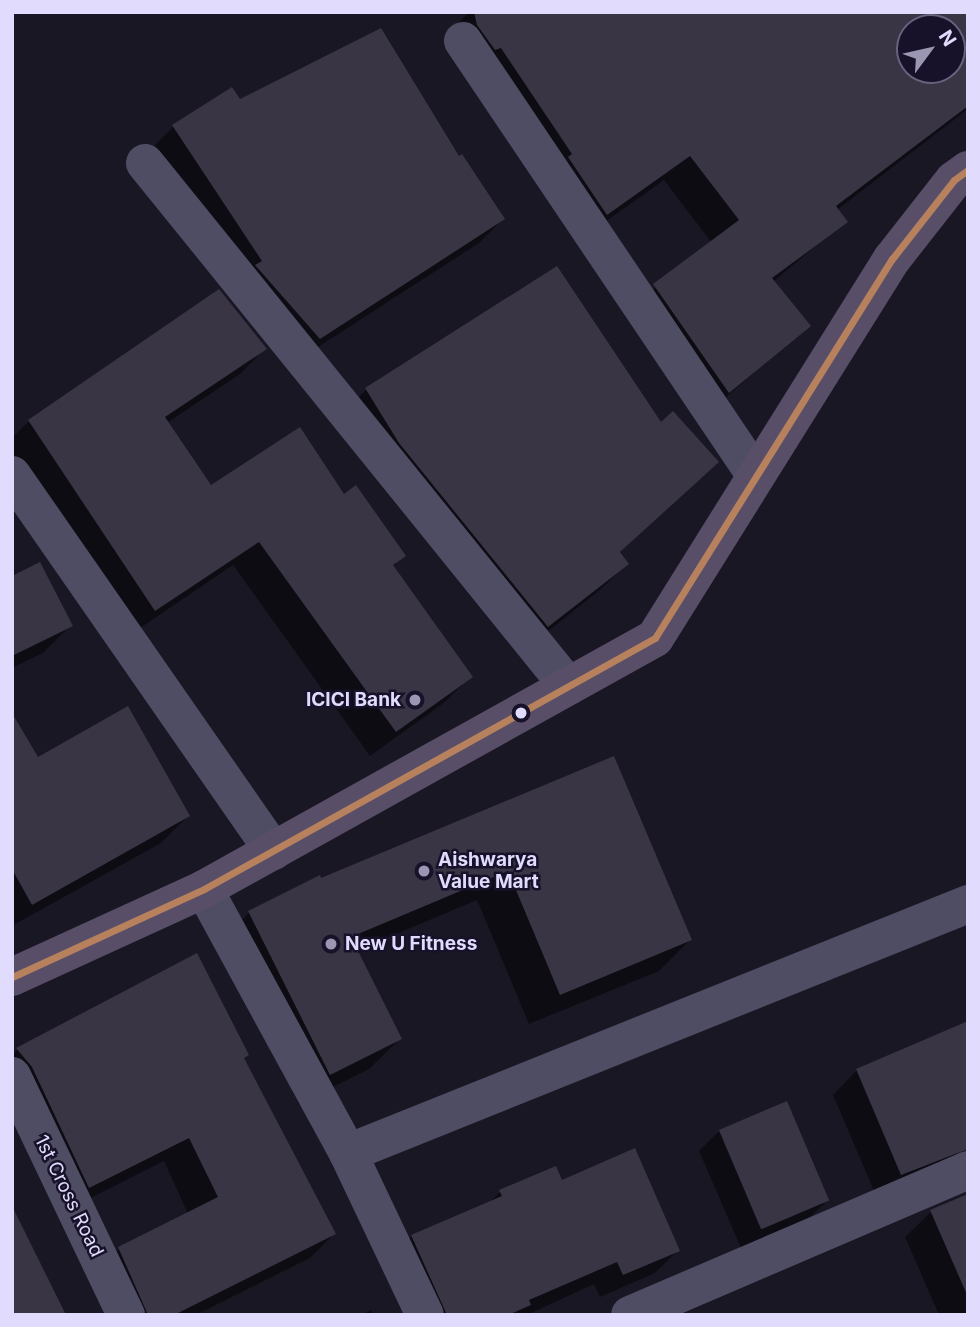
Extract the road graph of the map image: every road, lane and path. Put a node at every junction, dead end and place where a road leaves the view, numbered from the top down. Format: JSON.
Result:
{"nodes":[{"id":1,"x":463,"y":41,"type":"dead end"},
{"id":2,"x":145,"y":163,"type":"dead end"},
{"id":3,"x":968,"y":170,"type":"edge"},
{"id":4,"x":12,"y":475,"type":"edge"},
{"id":5,"x":756,"y":476,"type":"junction"},
{"id":6,"x":568,"y":686,"type":"junction"},
{"id":7,"x":273,"y":850,"type":"junction"},
{"id":8,"x":204,"y":889,"type":"junction"},
{"id":9,"x":968,"y":904,"type":"edge"},
{"id":10,"x":16,"y":970,"type":"edge"},
{"id":11,"x":12,"y":1076,"type":"edge"},
{"id":12,"x":348,"y":1153,"type":"junction"},
{"id":13,"x":968,"y":1170,"type":"edge"},
{"id":14,"x":126,"y":1315,"type":"edge"},
{"id":15,"x":425,"y":1315,"type":"edge"},
{"id":16,"x":630,"y":1315,"type":"edge"}],
"edges":[{"from":1,"to":5,"type":"street"},
{"from":2,"to":6,"type":"street"},
{"from":3,"to":5,"type":"main road"},
{"from":4,"to":7,"type":"street"},
{"from":5,"to":6,"type":"main road"},
{"from":6,"to":7,"type":"main road"},
{"from":7,"to":8,"type":"main road"},
{"from":8,"to":10,"type":"main road"},
{"from":8,"to":12,"type":"street"},
{"from":9,"to":12,"type":"street"},
{"from":11,"to":14,"type":"street","name":"1st Cross Road"},
{"from":12,"to":15,"type":"street"},
{"from":13,"to":16,"type":"street"}]}
